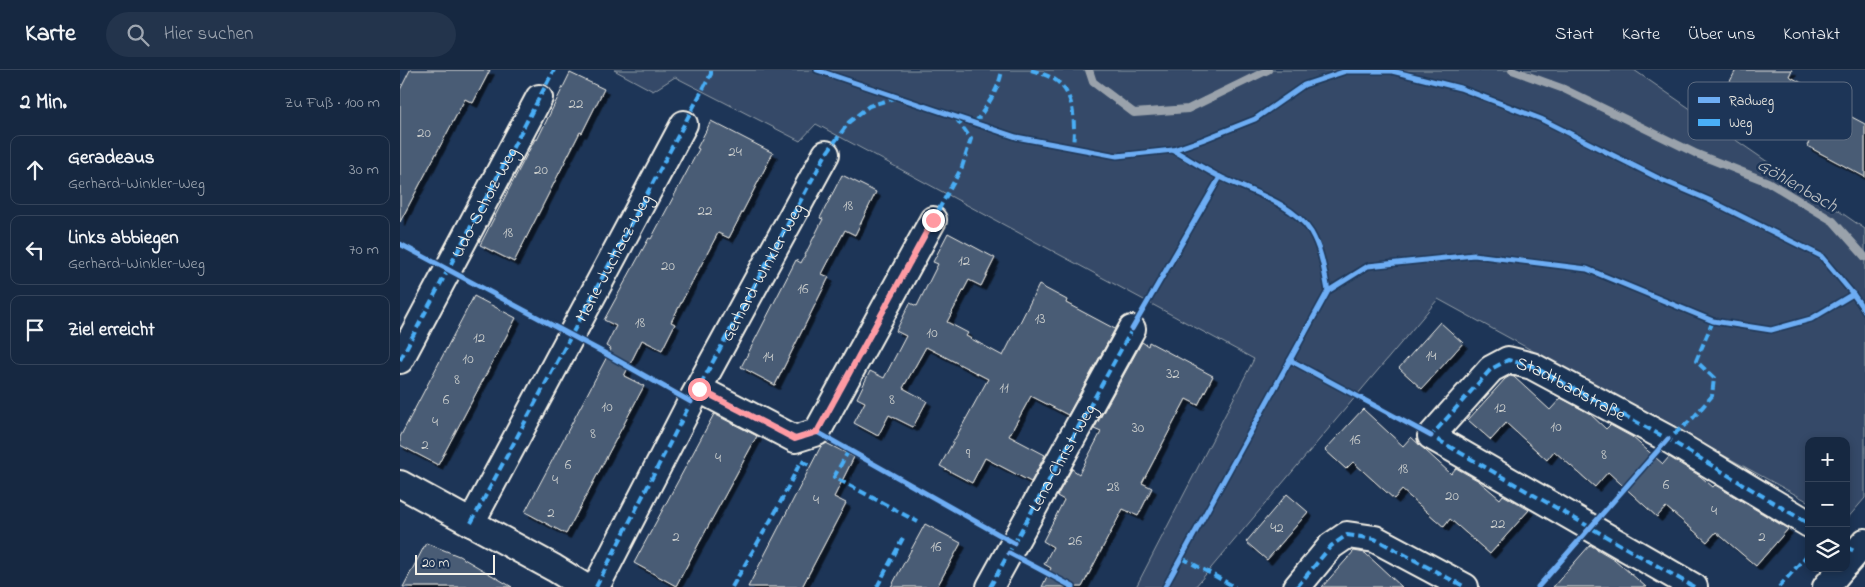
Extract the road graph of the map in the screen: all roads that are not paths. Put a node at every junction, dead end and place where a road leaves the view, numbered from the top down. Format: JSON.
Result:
{"nodes":[{"id":1,"x":539,"y":98,"type":"dead end"},
{"id":2,"x":684,"y":124,"type":"dead end"},
{"id":3,"x":826,"y":154,"type":"dead end"},
{"id":4,"x":933,"y":220,"type":"dead end"},
{"id":5,"x":1132,"y":329,"type":"dead end"},
{"id":6,"x":400,"y":360,"type":"edge"},
{"id":7,"x":699,"y":389,"type":"junction"},
{"id":8,"x":400,"y":484,"type":"edge"},
{"id":9,"x":1805,"y":522,"type":"edge"},
{"id":10,"x":471,"y":523,"type":"junction"},
{"id":11,"x":1851,"y":555,"type":"edge"},
{"id":12,"x":585,"y":587,"type":"edge"},
{"id":13,"x":596,"y":587,"type":"edge"},
{"id":14,"x":990,"y":587,"type":"edge"},
{"id":15,"x":1297,"y":587,"type":"edge"},
{"id":16,"x":1465,"y":587,"type":"edge"},
{"id":17,"x":1694,"y":587,"type":"edge"},
{"id":18,"x":1826,"y":587,"type":"edge"}],
"edges":[{"from":1,"to":6,"type":"street","name":"Udo-Scholz-Weg"},
{"from":2,"to":10,"type":"street","name":"Marie-Juchacz-Weg"},
{"from":3,"to":7,"type":"street","name":"Gerhard-Winkler-Weg"},
{"from":4,"to":7,"type":"street"},
{"from":5,"to":14,"type":"street","name":"Lena-Christ-Weg"},
{"from":7,"to":13,"type":"street","name":"Gerhard-Winkler-Weg"},
{"from":8,"to":10,"type":"street"},
{"from":9,"to":17,"type":"street","name":"Stadtbadstraße"},
{"from":10,"to":12,"type":"street"},
{"from":11,"to":18,"type":"street"},
{"from":15,"to":16,"type":"street"}]}
